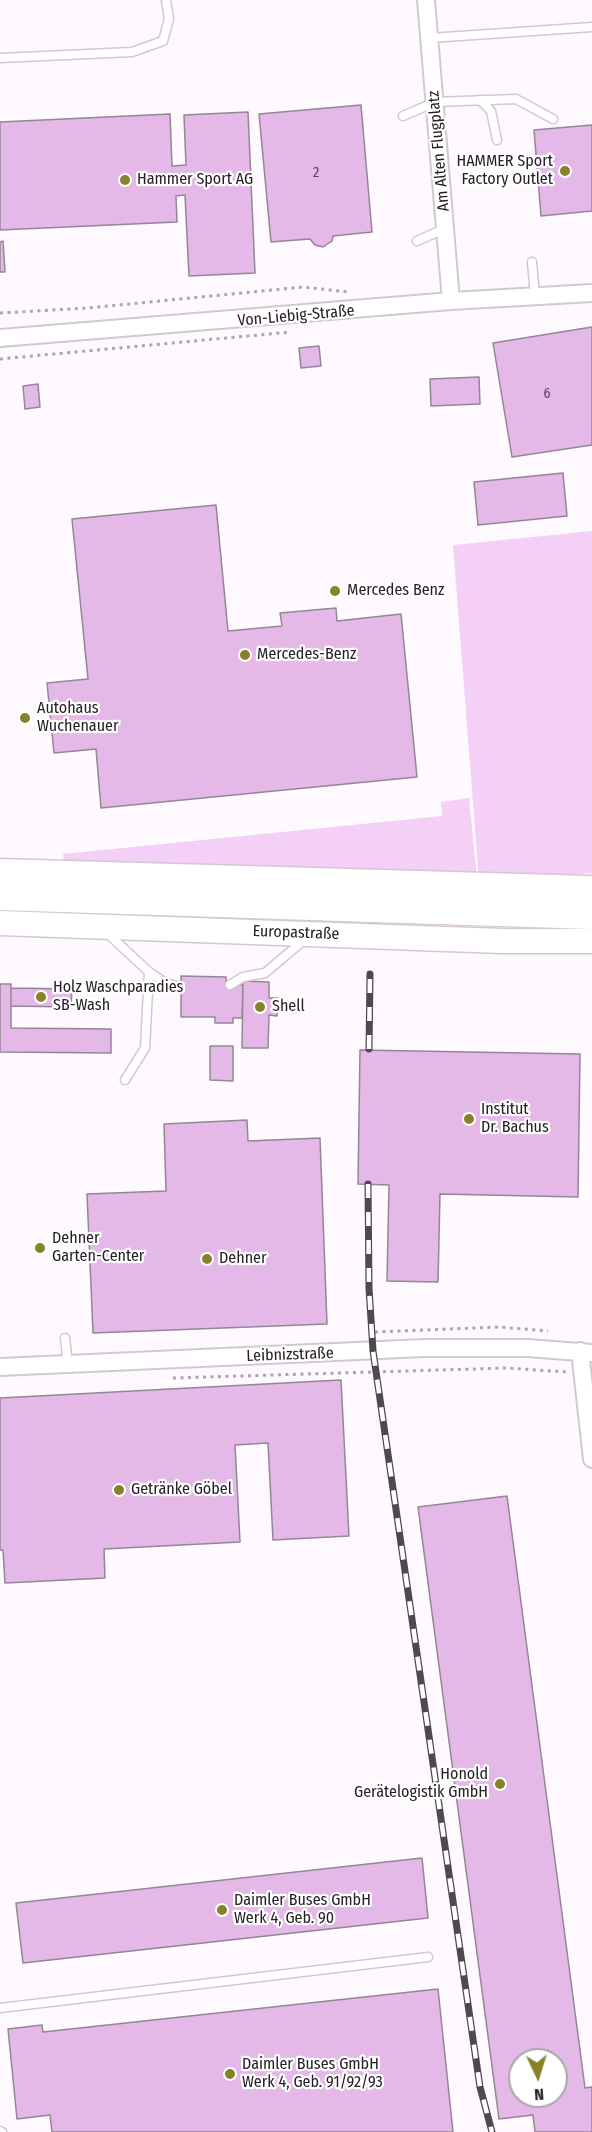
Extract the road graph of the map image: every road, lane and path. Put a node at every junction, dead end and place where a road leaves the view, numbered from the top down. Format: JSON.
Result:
{"nodes":[{"id":1,"x":166,"y":0,"type":"edge"},
{"id":2,"x":426,"y":0,"type":"edge"},
{"id":3,"x":592,"y":27,"type":"edge"},
{"id":4,"x":430,"y":38,"type":"junction"},
{"id":5,"x":0,"y":58,"type":"edge"},
{"id":6,"x":480,"y":100,"type":"junction"},
{"id":7,"x":435,"y":102,"type":"junction"},
{"id":8,"x":403,"y":116,"type":"dead end"},
{"id":9,"x":553,"y":119,"type":"dead end"},
{"id":10,"x":496,"y":140,"type":"dead end"},
{"id":11,"x":446,"y":228,"type":"junction"},
{"id":12,"x":417,"y":241,"type":"dead end"},
{"id":13,"x":532,"y":262,"type":"dead end"},
{"id":14,"x":350,"y":292,"type":"dead end"},
{"id":15,"x":592,"y":293,"type":"edge"},
{"id":16,"x":535,"y":296,"type":"junction"},
{"id":17,"x":451,"y":301,"type":"junction"},
{"id":18,"x":0,"y":313,"type":"edge"},
{"id":19,"x":301,"y":332,"type":"dead end"},
{"id":20,"x":0,"y":338,"type":"edge"},
{"id":21,"x":0,"y":359,"type":"edge"},
{"id":22,"x":0,"y":870,"type":"edge"},
{"id":23,"x":592,"y":888,"type":"edge"},
{"id":24,"x":0,"y":894,"type":"edge"},
{"id":25,"x":592,"y":907,"type":"edge"},
{"id":26,"x":532,"y":909,"type":"junction"},
{"id":27,"x":99,"y":913,"type":"junction"},
{"id":28,"x":592,"y":913,"type":"edge"},
{"id":29,"x":0,"y":923,"type":"edge"},
{"id":30,"x":315,"y":934,"type":"junction"},
{"id":31,"x":592,"y":941,"type":"edge"},
{"id":32,"x":149,"y":972,"type":"junction"},
{"id":33,"x":230,"y":985,"type":"dead end"},
{"id":34,"x":181,"y":987,"type":"dead end"},
{"id":35,"x":125,"y":1080,"type":"dead end"},
{"id":36,"x":64,"y":1338,"type":"dead end"},
{"id":37,"x":586,"y":1352,"type":"edge"},
{"id":38,"x":68,"y":1364,"type":"junction"},
{"id":39,"x":0,"y":1367,"type":"edge"},
{"id":40,"x":582,"y":1373,"type":"junction"},
{"id":41,"x":172,"y":1378,"type":"dead end"},
{"id":42,"x":592,"y":1459,"type":"edge"},
{"id":43,"x":428,"y":1957,"type":"dead end"},
{"id":44,"x":0,"y":2008,"type":"edge"}],
"edges":[{"from":1,"to":5,"type":"lane"},
{"from":2,"to":4,"type":"street","name":"Am Alten Flugplatz"},
{"from":3,"to":4,"type":"lane"},
{"from":4,"to":7,"type":"street","name":"Am Alten Flugplatz"},
{"from":6,"to":7,"type":"lane"},
{"from":6,"to":9,"type":"lane"},
{"from":6,"to":10,"type":"lane"},
{"from":7,"to":8,"type":"lane"},
{"from":7,"to":11,"type":"street","name":"Am Alten Flugplatz"},
{"from":11,"to":12,"type":"lane"},
{"from":11,"to":17,"type":"street","name":"Am Alten Flugplatz"},
{"from":13,"to":16,"type":"lane"},
{"from":14,"to":18,"type":"path"},
{"from":15,"to":16,"type":"street","name":"Von-Liebig-Straße"},
{"from":16,"to":17,"type":"street","name":"Von-Liebig-Straße"},
{"from":17,"to":20,"type":"street","name":"Von-Liebig-Straße"},
{"from":19,"to":21,"type":"path"},
{"from":22,"to":23,"type":"street"},
{"from":24,"to":27,"type":"highway","name":"Europastraße"},
{"from":25,"to":26,"type":"highway","name":"Europastraße"},
{"from":26,"to":27,"type":"highway","name":"Europastraße"},
{"from":26,"to":28,"type":"highway","name":"Europastraße"},
{"from":27,"to":29,"type":"street","name":"Europastraße"},
{"from":27,"to":30,"type":"street","name":"Europastraße"},
{"from":27,"to":32,"type":"lane"},
{"from":30,"to":31,"type":"street","name":"Europastraße"},
{"from":30,"to":33,"type":"lane"},
{"from":32,"to":34,"type":"lane"},
{"from":32,"to":35,"type":"lane"},
{"from":36,"to":38,"type":"lane"},
{"from":37,"to":38,"type":"street","name":"Leibnizstraße"},
{"from":37,"to":40,"type":"street","name":"Leibnizstraße"},
{"from":38,"to":39,"type":"street","name":"Leibnizstraße"},
{"from":40,"to":41,"type":"path"},
{"from":40,"to":42,"type":"street","name":"Leibnizstraße"},
{"from":43,"to":44,"type":"lane"}]}
